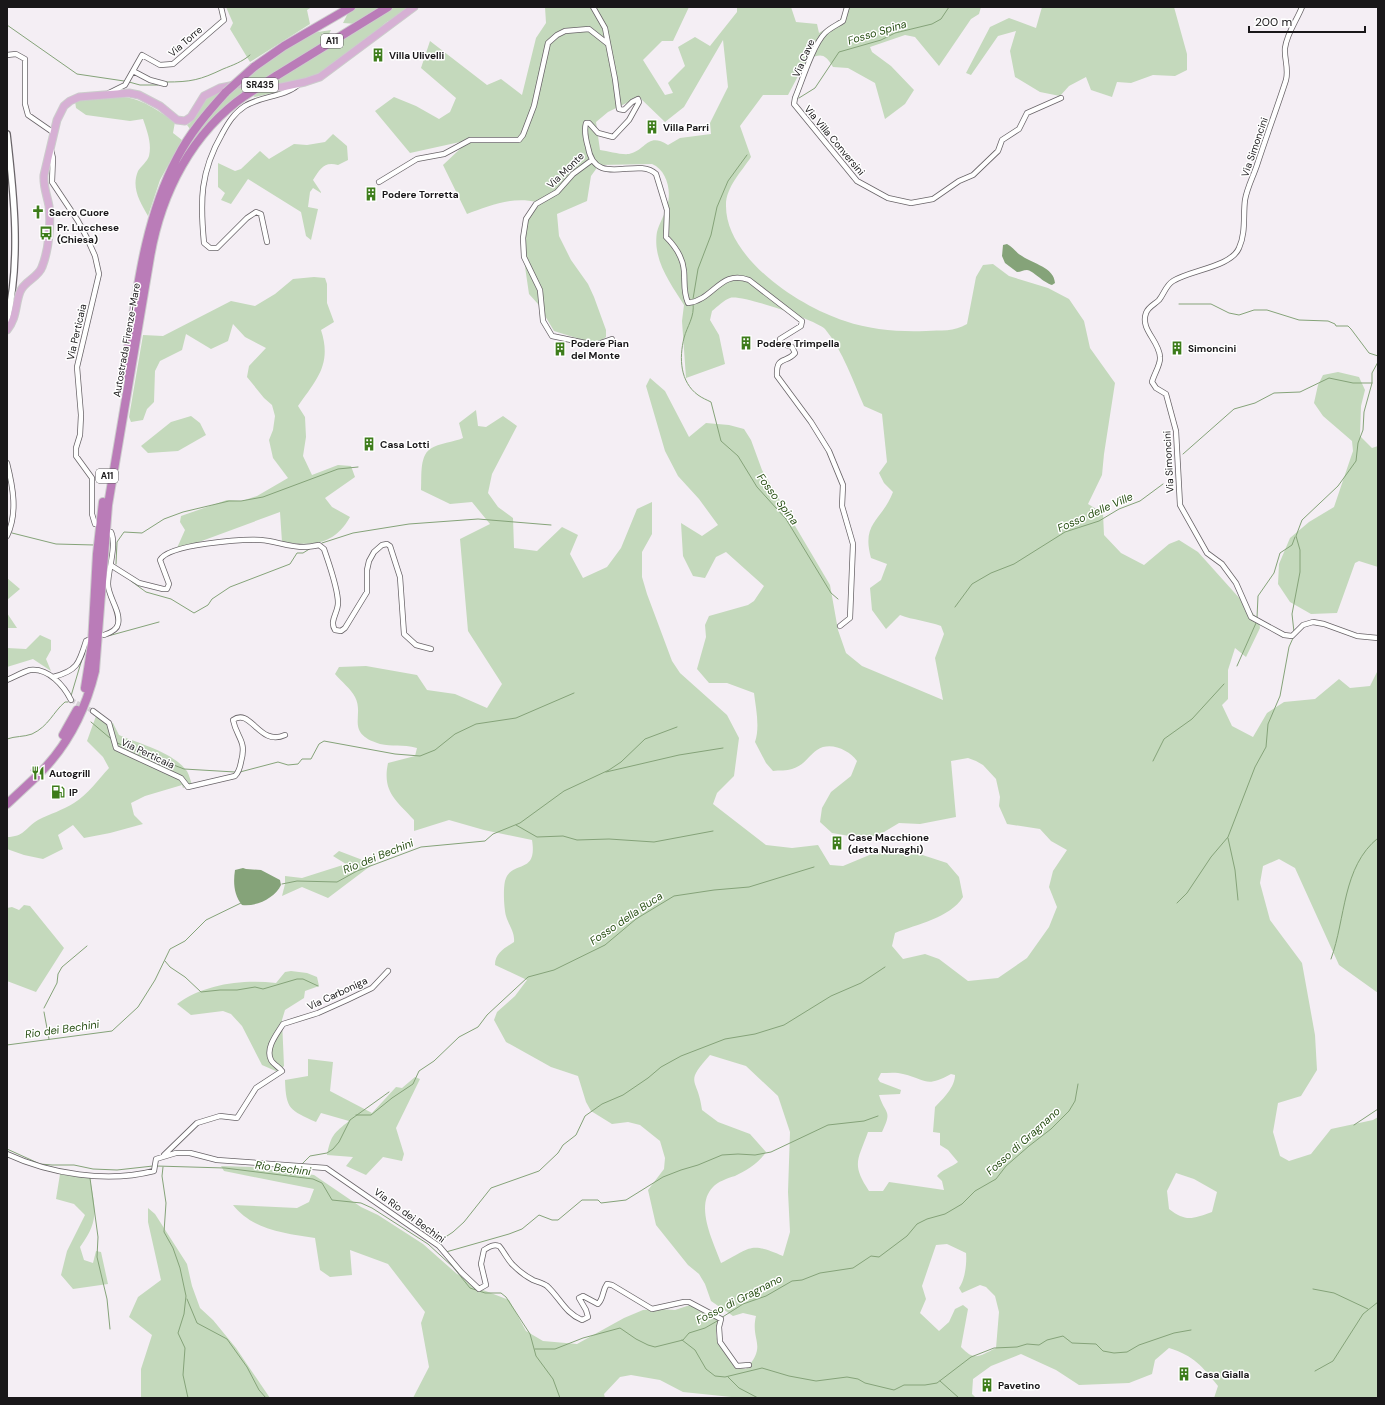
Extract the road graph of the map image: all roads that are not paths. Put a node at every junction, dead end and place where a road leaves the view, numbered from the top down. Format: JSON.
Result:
{"nodes":[{"id":1,"x":220,"y":7,"type":"edge"},
{"id":2,"x":351,"y":7,"type":"edge"},
{"id":3,"x":388,"y":7,"type":"edge"},
{"id":4,"x":414,"y":7,"type":"edge"},
{"id":5,"x":593,"y":7,"type":"edge"},
{"id":6,"x":847,"y":7,"type":"edge"},
{"id":7,"x":1302,"y":7,"type":"edge"},
{"id":8,"x":608,"y":45,"type":"junction"},
{"id":9,"x":7,"y":55,"type":"edge"},
{"id":10,"x":132,"y":71,"type":"junction"},
{"id":11,"x":165,"y":84,"type":"dead end"},
{"id":12,"x":299,"y":84,"type":"junction"},
{"id":13,"x":105,"y":95,"type":"junction"},
{"id":14,"x":1061,"y":98,"type":"dead end"},
{"id":15,"x":794,"y":102,"type":"joint"},
{"id":16,"x":54,"y":133,"type":"junction"},
{"id":17,"x":7,"y":134,"type":"edge"},
{"id":18,"x":51,"y":150,"type":"junction"},
{"id":19,"x":592,"y":160,"type":"junction"},
{"id":20,"x":379,"y":182,"type":"dead end"},
{"id":21,"x":267,"y":242,"type":"dead end"},
{"id":22,"x":7,"y":320,"type":"edge"},
{"id":23,"x":7,"y":330,"type":"edge"},
{"id":24,"x":612,"y":339,"type":"dead end"},
{"id":25,"x":7,"y":463,"type":"edge"},
{"id":26,"x":95,"y":524,"type":"dead end"},
{"id":27,"x":111,"y":532,"type":"dead end"},
{"id":28,"x":7,"y":536,"type":"edge"},
{"id":29,"x":112,"y":566,"type":"junction"},
{"id":30,"x":840,"y":626,"type":"dead end"},
{"id":31,"x":104,"y":635,"type":"dead end"},
{"id":32,"x":1378,"y":638,"type":"edge"},
{"id":33,"x":88,"y":640,"type":"dead end"},
{"id":34,"x":431,"y":649,"type":"dead end"},
{"id":35,"x":53,"y":677,"type":"junction"},
{"id":36,"x":7,"y":680,"type":"edge"},
{"id":37,"x":71,"y":700,"type":"tunnel mouth"},
{"id":38,"x":93,"y":711,"type":"tunnel mouth"},
{"id":39,"x":285,"y":735,"type":"dead end"},
{"id":40,"x":38,"y":772,"type":"junction"},
{"id":41,"x":7,"y":797,"type":"edge"},
{"id":42,"x":7,"y":804,"type":"edge"},
{"id":43,"x":388,"y":971,"type":"dead end"},
{"id":44,"x":7,"y":1154,"type":"edge"},
{"id":45,"x":164,"y":1155,"type":"junction"},
{"id":46,"x":748,"y":1365,"type":"dead end"}],
"edges":[{"from":1,"to":10,"type":"street","name":"Via Torre"},
{"from":2,"to":40,"type":"highway","name":"Autostrada Firenze-Mare","number":"A11","bridge":true},
{"from":3,"to":40,"type":"highway","name":"Autostrada Firenze-Mare","number":"A11","bridge":true},
{"from":4,"to":12,"type":"main road","number":"SR435"},
{"from":5,"to":8,"type":"street","name":"Via Monte"},
{"from":6,"to":15,"type":"street","name":"Via Cave"},
{"from":7,"to":32,"type":"street","name":"Via Simoncini"},
{"from":8,"to":19,"type":"street","name":"Via Monte"},
{"from":8,"to":20,"type":"street"},
{"from":9,"to":16,"type":"street"},
{"from":10,"to":11,"type":"street"},
{"from":10,"to":13,"type":"street"},
{"from":12,"to":13,"type":"main road","number":"SR435"},
{"from":12,"to":21,"type":"street"},
{"from":13,"to":16,"type":"main road","number":"SR435"},
{"from":14,"to":15,"type":"street","name":"Via Villa Conversini"},
{"from":16,"to":18,"type":"main road","number":"SR435"},
{"from":17,"to":22,"type":"street"},
{"from":18,"to":23,"type":"main road","number":"SR435"},
{"from":18,"to":26,"type":"street","name":"Via Perticaia"},
{"from":19,"to":24,"type":"street","name":"Via Monte"},
{"from":19,"to":30,"type":"street"},
{"from":25,"to":28,"type":"street"},
{"from":27,"to":29,"type":"street"},
{"from":29,"to":31,"type":"street"},
{"from":29,"to":34,"type":"street"},
{"from":33,"to":35,"type":"street"},
{"from":35,"to":36,"type":"street"},
{"from":35,"to":37,"type":"street"},
{"from":38,"to":39,"type":"street","name":"Via Perticaia"},
{"from":40,"to":41,"type":"highway","name":"Autostrada Firenze-Mare","number":"A11"},
{"from":40,"to":42,"type":"highway","name":"Autostrada Firenze-Mare","number":"A11"},
{"from":43,"to":45,"type":"street","name":"Via Carboniga"},
{"from":44,"to":45,"type":"street"},
{"from":45,"to":46,"type":"street","name":"Via Rio dei Bechini"}]}
